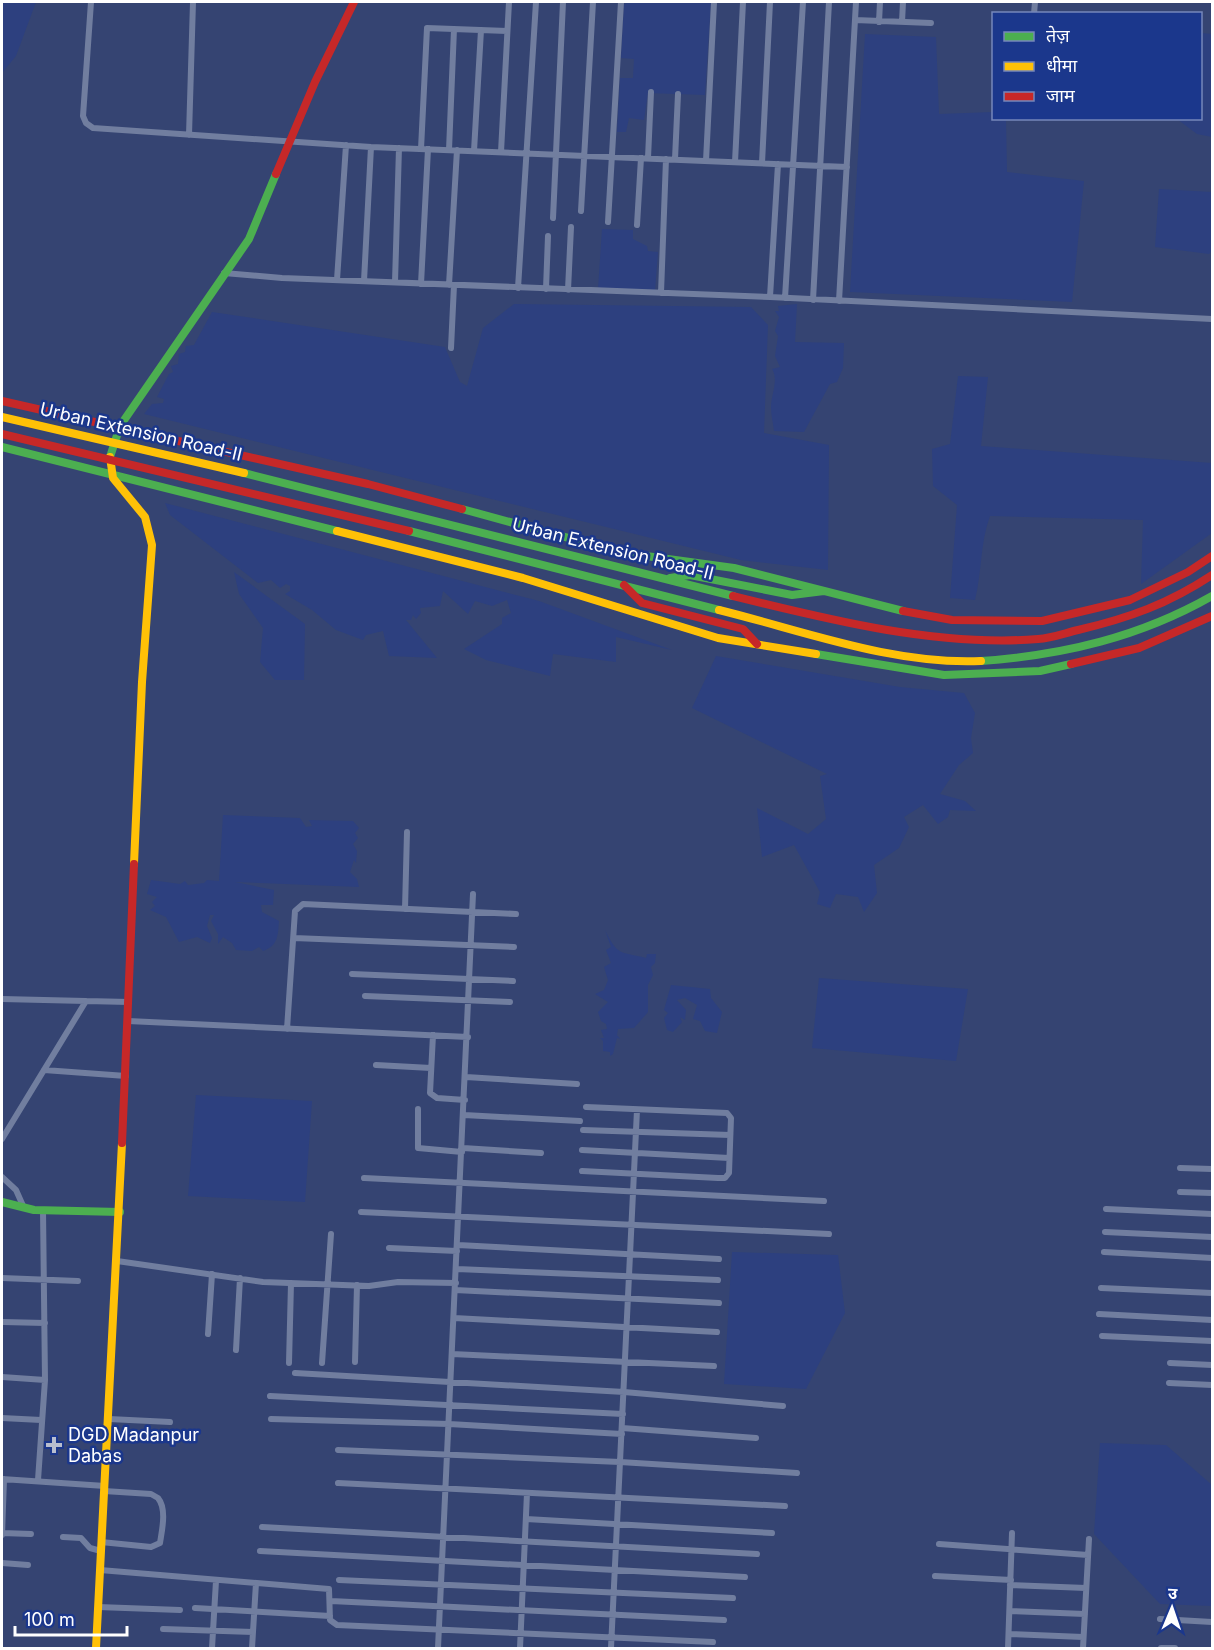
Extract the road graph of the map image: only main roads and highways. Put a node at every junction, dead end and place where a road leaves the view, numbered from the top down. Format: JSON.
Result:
{"nodes":[{"id":1,"x":354,"y":2,"type":"edge"},
{"id":2,"x":2,"y":402,"type":"edge"},
{"id":3,"x":2,"y":417,"type":"edge"},
{"id":4,"x":120,"y":426,"type":"junction"},
{"id":5,"x":2,"y":434,"type":"edge"},
{"id":6,"x":2,"y":447,"type":"edge"},
{"id":7,"x":112,"y":475,"type":"junction"},
{"id":8,"x":1212,"y":556,"type":"edge"},
{"id":9,"x":1212,"y":574,"type":"edge"},
{"id":10,"x":664,"y":580,"type":"junction"},
{"id":11,"x":623,"y":585,"type":"junction"},
{"id":12,"x":824,"y":591,"type":"junction"},
{"id":13,"x":1212,"y":596,"type":"edge"},
{"id":14,"x":1212,"y":616,"type":"edge"},
{"id":15,"x":757,"y":644,"type":"junction"},
{"id":16,"x":2,"y":1202,"type":"edge"},
{"id":17,"x":120,"y":1212,"type":"junction"},
{"id":18,"x":96,"y":1648,"type":"edge"}],
"edges":[{"from":1,"to":4,"type":"main road"},
{"from":2,"to":4,"type":"main road"},
{"from":3,"to":10,"type":"main road","name":"Urban Extension Road-II"},
{"from":4,"to":7,"type":"main road"},
{"from":4,"to":12,"type":"main road"},
{"from":5,"to":11,"type":"main road","name":"Urban Extension Road-II"},
{"from":6,"to":7,"type":"main road"},
{"from":7,"to":15,"type":"main road"},
{"from":7,"to":17,"type":"main road"},
{"from":8,"to":12,"type":"main road"},
{"from":9,"to":10,"type":"main road","name":"Urban Extension Road-II"},
{"from":10,"to":12,"type":"main road"},
{"from":11,"to":13,"type":"main road","name":"Urban Extension Road-II"},
{"from":11,"to":15,"type":"main road"},
{"from":14,"to":15,"type":"main road"},
{"from":16,"to":17,"type":"main road"},
{"from":17,"to":18,"type":"main road"}]}
